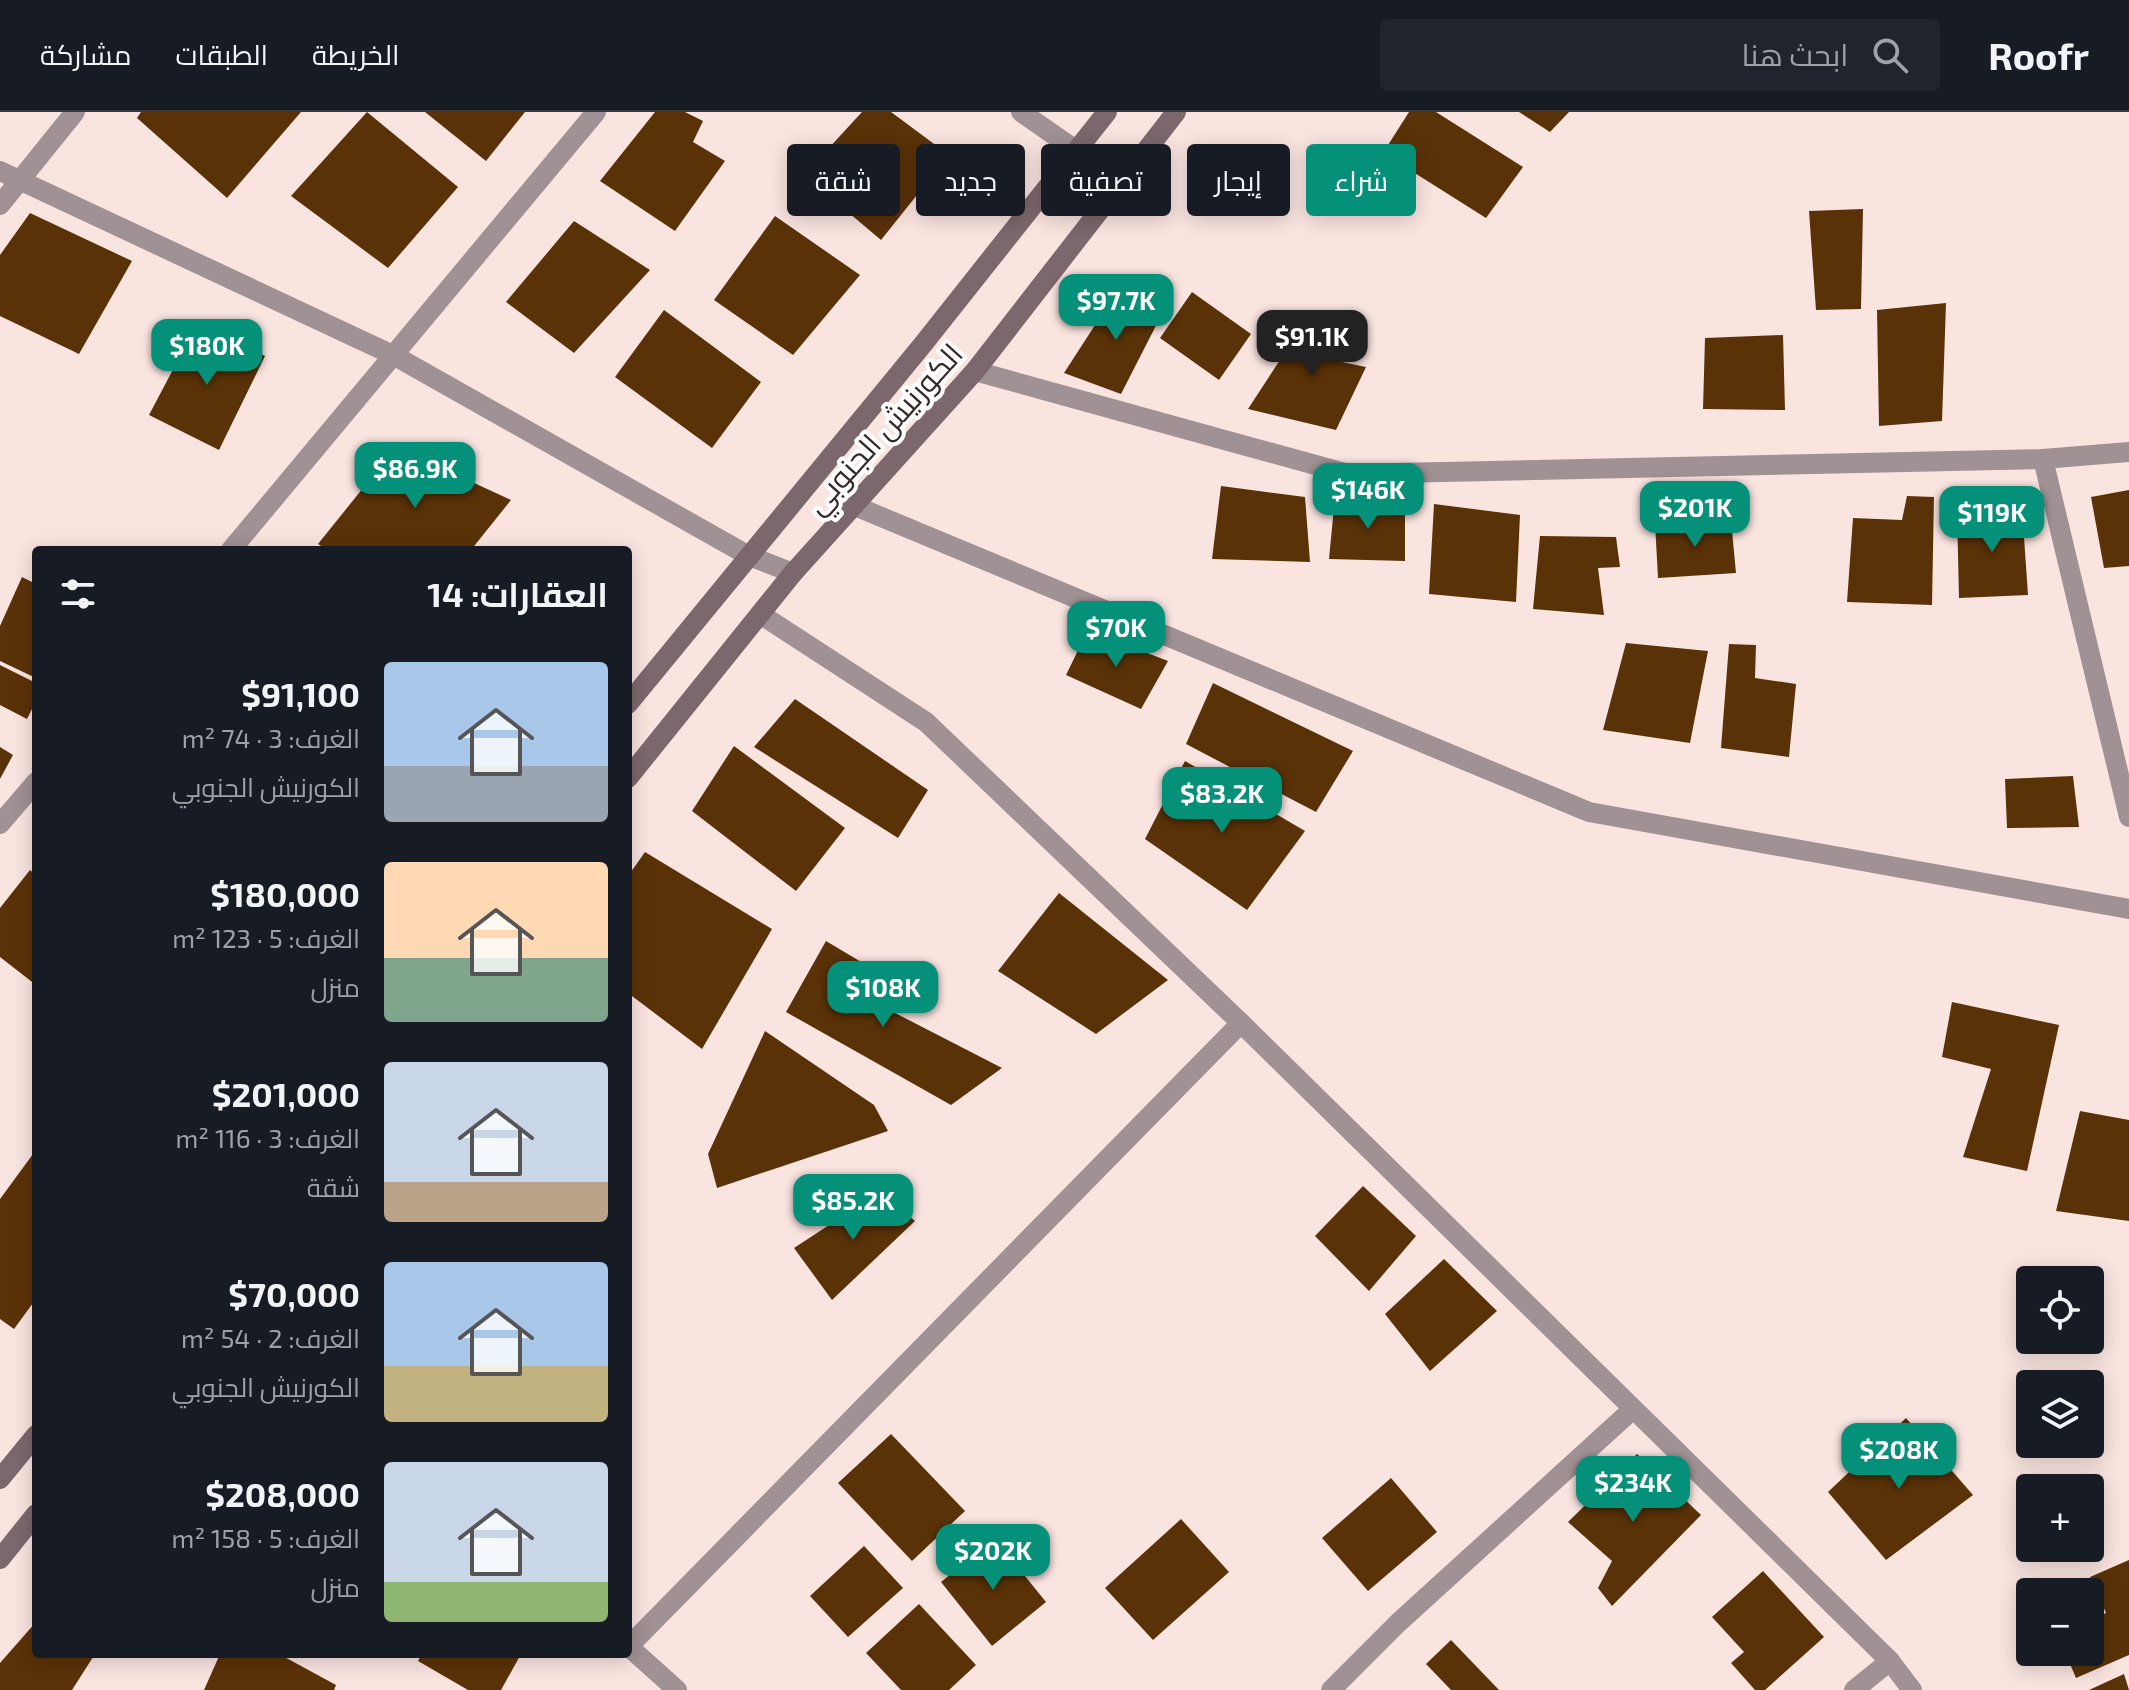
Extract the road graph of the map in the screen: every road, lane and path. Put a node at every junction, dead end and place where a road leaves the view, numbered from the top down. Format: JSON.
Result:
{"nodes":[{"id":1,"x":75,"y":112,"type":"edge"},
{"id":2,"x":596,"y":112,"type":"edge"},
{"id":3,"x":1021,"y":112,"type":"edge"},
{"id":4,"x":1107,"y":112,"type":"edge"},
{"id":5,"x":1176,"y":112,"type":"edge"},
{"id":6,"x":1067,"y":144,"type":"edge"},
{"id":7,"x":1082,"y":144,"type":"edge"},
{"id":8,"x":0,"y":171,"type":"edge"},
{"id":9,"x":23,"y":179,"type":"junction"},
{"id":10,"x":1041,"y":195,"type":"edge"},
{"id":11,"x":0,"y":205,"type":"edge"},
{"id":12,"x":395,"y":356,"type":"junction"},
{"id":13,"x":975,"y":371,"type":"junction"},
{"id":14,"x":2129,"y":452,"type":"edge"},
{"id":15,"x":2043,"y":459,"type":"junction"},
{"id":16,"x":855,"y":506,"type":"junction"},
{"id":17,"x":234,"y":546,"type":"edge"},
{"id":18,"x":749,"y":556,"type":"junction"},
{"id":19,"x":793,"y":573,"type":"junction"},
{"id":20,"x":760,"y":614,"type":"junction"},
{"id":21,"x":632,"y":699,"type":"edge"},
{"id":22,"x":632,"y":773,"type":"edge"},
{"id":23,"x":32,"y":787,"type":"edge"},
{"id":24,"x":2129,"y":817,"type":"edge"},
{"id":25,"x":0,"y":824,"type":"edge"},
{"id":26,"x":2129,"y":909,"type":"edge"},
{"id":27,"x":1241,"y":1023,"type":"junction"},
{"id":28,"x":1633,"y":1409,"type":"junction"},
{"id":29,"x":32,"y":1440,"type":"edge"},
{"id":30,"x":0,"y":1479,"type":"edge"},
{"id":31,"x":32,"y":1519,"type":"edge"},
{"id":32,"x":0,"y":1559,"type":"edge"},
{"id":33,"x":632,"y":1643,"type":"edge"},
{"id":34,"x":632,"y":1651,"type":"edge"},
{"id":35,"x":1890,"y":1661,"type":"junction"},
{"id":36,"x":677,"y":1690,"type":"edge"},
{"id":37,"x":1331,"y":1690,"type":"edge"},
{"id":38,"x":1854,"y":1690,"type":"edge"},
{"id":39,"x":1912,"y":1690,"type":"edge"}],
"edges":[{"from":1,"to":9,"type":"street"},
{"from":2,"to":12,"type":"street"},
{"from":3,"to":6,"type":"street"},
{"from":4,"to":7,"type":"main road","name":"الكورنيش الجنوبي"},
{"from":5,"to":13,"type":"main road","name":"الكورنيش الجنوبي"},
{"from":8,"to":9,"type":"street"},
{"from":9,"to":11,"type":"street"},
{"from":9,"to":12,"type":"street"},
{"from":10,"to":18,"type":"main road","name":"الكورنيش الجنوبي"},
{"from":12,"to":17,"type":"street"},
{"from":12,"to":18,"type":"street"},
{"from":13,"to":15,"type":"street"},
{"from":13,"to":16,"type":"main road","name":"الكورنيش الجنوبي"},
{"from":14,"to":15,"type":"street"},
{"from":15,"to":24,"type":"street"},
{"from":16,"to":19,"type":"main road","name":"الكورنيش الجنوبي"},
{"from":16,"to":26,"type":"street"},
{"from":18,"to":19,"type":"street"},
{"from":18,"to":21,"type":"main road","name":"الكورنيش الجنوبي"},
{"from":19,"to":20,"type":"main road","name":"الكورنيش الجنوبي"},
{"from":20,"to":22,"type":"main road","name":"الكورنيش الجنوبي"},
{"from":20,"to":27,"type":"street"},
{"from":23,"to":25,"type":"street"},
{"from":27,"to":28,"type":"street"},
{"from":27,"to":33,"type":"street"},
{"from":28,"to":35,"type":"street"},
{"from":28,"to":37,"type":"street"},
{"from":29,"to":30,"type":"main road"},
{"from":31,"to":32,"type":"main road"},
{"from":34,"to":36,"type":"street"},
{"from":35,"to":38,"type":"street"},
{"from":35,"to":39,"type":"street"}]}
